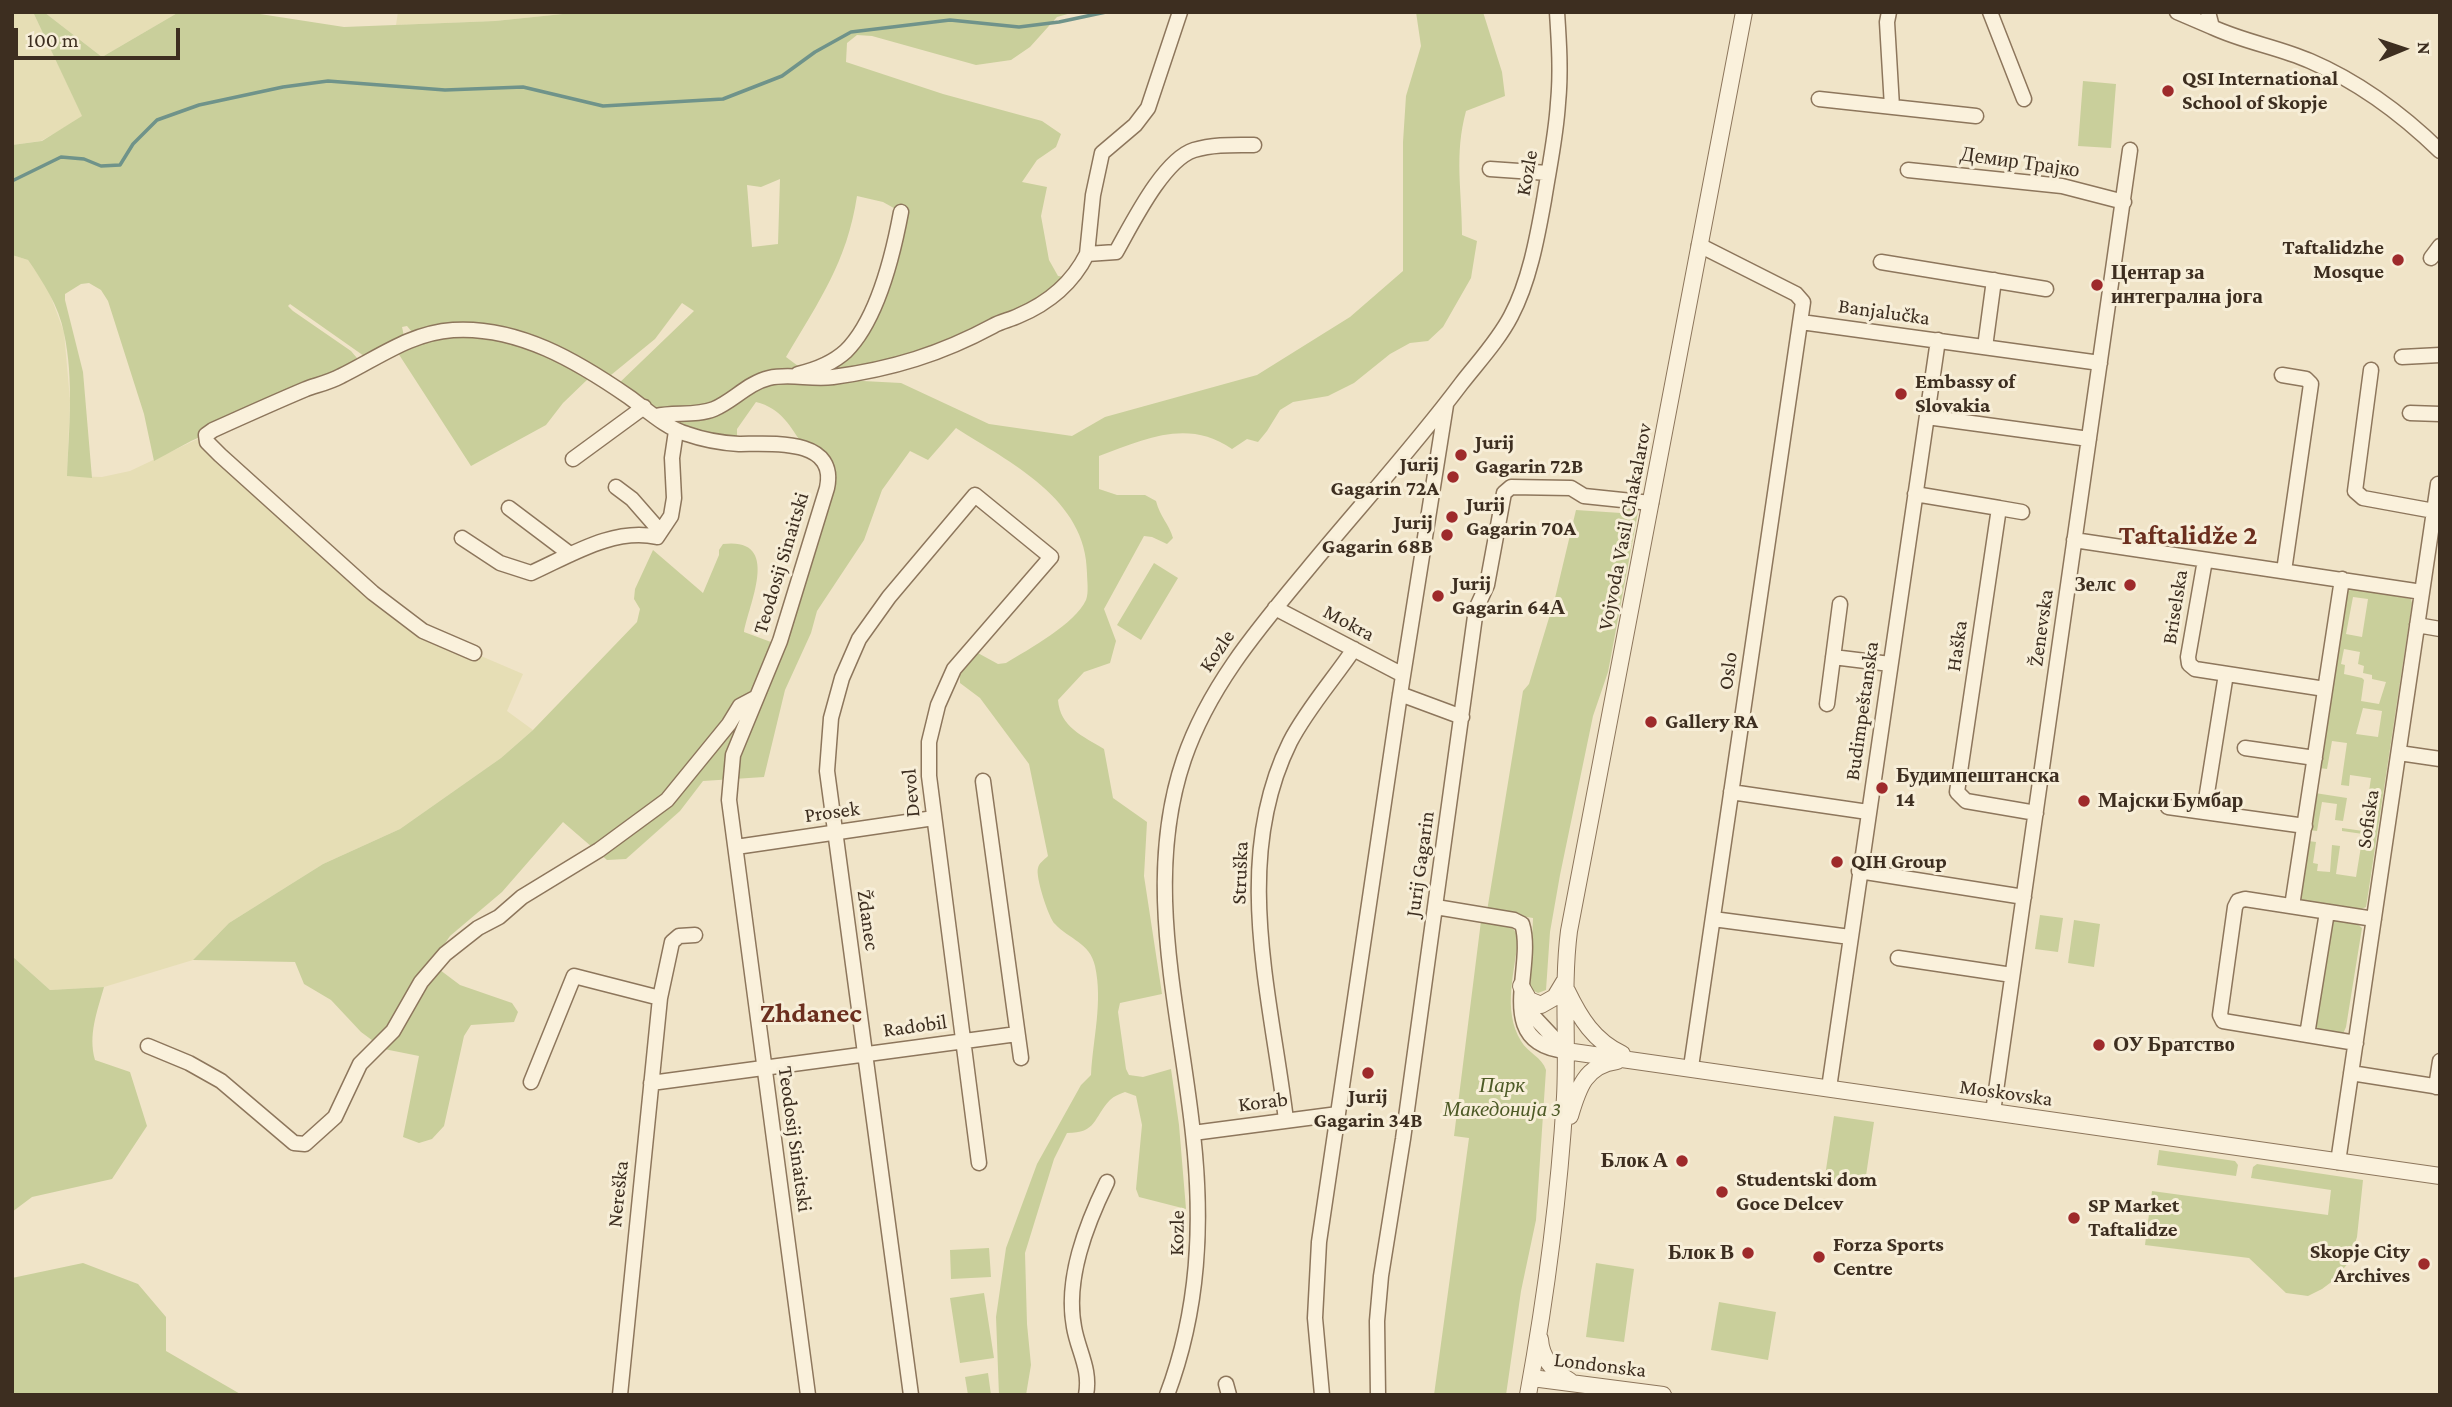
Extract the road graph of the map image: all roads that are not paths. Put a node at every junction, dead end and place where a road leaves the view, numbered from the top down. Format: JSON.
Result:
{"nodes":[{"id":1,"x":1180,"y":12,"type":"edge"},
{"id":2,"x":1557,"y":12,"type":"edge"},
{"id":3,"x":1744,"y":12,"type":"edge"},
{"id":4,"x":1889,"y":12,"type":"edge"},
{"id":5,"x":1990,"y":12,"type":"edge"},
{"id":6,"x":2177,"y":12,"type":"edge"},
{"id":7,"x":2208,"y":12,"type":"edge"},
{"id":8,"x":2212,"y":27,"type":"junction"},
{"id":9,"x":1819,"y":99,"type":"dead end"},
{"id":10,"x":2024,"y":99,"type":"dead end"},
{"id":11,"x":1892,"y":107,"type":"junction"},
{"id":12,"x":1976,"y":116,"type":"dead end"},
{"id":13,"x":1254,"y":145,"type":"dead end"},
{"id":14,"x":2130,"y":150,"type":"dead end"},
{"id":15,"x":2440,"y":151,"type":"edge"},
{"id":16,"x":1490,"y":169,"type":"dead end"},
{"id":17,"x":1908,"y":170,"type":"dead end"},
{"id":18,"x":1548,"y":173,"type":"junction"},
{"id":19,"x":2124,"y":202,"type":"junction"},
{"id":20,"x":901,"y":212,"type":"dead end"},
{"id":21,"x":1699,"y":245,"type":"junction"},
{"id":22,"x":1087,"y":254,"type":"junction"},
{"id":23,"x":1881,"y":262,"type":"dead end"},
{"id":24,"x":1993,"y":281,"type":"junction"},
{"id":25,"x":2046,"y":289,"type":"dead end"},
{"id":26,"x":1801,"y":322,"type":"junction"},
{"id":27,"x":1938,"y":340,"type":"junction"},
{"id":28,"x":1985,"y":347,"type":"junction"},
{"id":29,"x":2440,"y":355,"type":"edge"},
{"id":30,"x":2402,"y":357,"type":"dead end"},
{"id":31,"x":2100,"y":363,"type":"junction"},
{"id":32,"x":2371,"y":370,"type":"dead end"},
{"id":33,"x":2282,"y":375,"type":"dead end"},
{"id":34,"x":790,"y":376,"type":"junction"},
{"id":35,"x":1446,"y":404,"type":"junction"},
{"id":36,"x":650,"y":412,"type":"junction"},
{"id":37,"x":2410,"y":414,"type":"dead end"},
{"id":38,"x":2440,"y":414,"type":"edge"},
{"id":39,"x":1927,"y":417,"type":"junction"},
{"id":40,"x":676,"y":431,"type":"junction"},
{"id":41,"x":2089,"y":439,"type":"junction"},
{"id":42,"x":573,"y":459,"type":"dead end"},
{"id":43,"x":2438,"y":484,"type":"edge"},
{"id":44,"x":616,"y":487,"type":"dead end"},
{"id":45,"x":1915,"y":494,"type":"junction"},
{"id":46,"x":975,"y":495,"type":"joint"},
{"id":47,"x":1651,"y":503,"type":"junction"},
{"id":48,"x":509,"y":508,"type":"dead end"},
{"id":49,"x":1999,"y":508,"type":"junction"},
{"id":50,"x":2434,"y":511,"type":"junction"},
{"id":51,"x":2022,"y":512,"type":"dead end"},
{"id":52,"x":660,"y":531,"type":"junction"},
{"id":53,"x":462,"y":538,"type":"dead end"},
{"id":54,"x":2074,"y":540,"type":"junction"},
{"id":55,"x":570,"y":554,"type":"junction"},
{"id":56,"x":2204,"y":559,"type":"junction"},
{"id":57,"x":2284,"y":571,"type":"junction"},
{"id":58,"x":2342,"y":579,"type":"junction"},
{"id":59,"x":2422,"y":592,"type":"junction"},
{"id":60,"x":1840,"y":604,"type":"dead end"},
{"id":61,"x":1275,"y":608,"type":"junction"},
{"id":62,"x":2417,"y":625,"type":"junction"},
{"id":63,"x":2440,"y":629,"type":"edge"},
{"id":64,"x":1354,"y":649,"type":"junction"},
{"id":65,"x":474,"y":653,"type":"dead end"},
{"id":66,"x":1833,"y":657,"type":"junction"},
{"id":67,"x":1890,"y":664,"type":"junction"},
{"id":68,"x":2226,"y":674,"type":"junction"},
{"id":69,"x":1403,"y":675,"type":"junction"},
{"id":70,"x":2325,"y":689,"type":"junction"},
{"id":71,"x":1400,"y":694,"type":"junction"},
{"id":72,"x":757,"y":696,"type":"junction"},
{"id":73,"x":1827,"y":704,"type":"dead end"},
{"id":74,"x":1462,"y":717,"type":"junction"},
{"id":75,"x":2245,"y":748,"type":"dead end"},
{"id":76,"x":2399,"y":753,"type":"junction"},
{"id":77,"x":2315,"y":758,"type":"junction"},
{"id":78,"x":2440,"y":759,"type":"edge"},
{"id":79,"x":984,"y":781,"type":"dead end"},
{"id":80,"x":1731,"y":792,"type":"junction"},
{"id":81,"x":2168,"y":807,"type":"dead end"},
{"id":82,"x":2204,"y":812,"type":"junction"},
{"id":83,"x":1868,"y":813,"type":"junction"},
{"id":84,"x":2036,"y":813,"type":"junction"},
{"id":85,"x":934,"y":818,"type":"junction"},
{"id":86,"x":2305,"y":826,"type":"junction"},
{"id":87,"x":835,"y":832,"type":"junction"},
{"id":88,"x":736,"y":847,"type":"junction"},
{"id":89,"x":1859,"y":872,"type":"junction"},
{"id":90,"x":2024,"y":897,"type":"junction"},
{"id":91,"x":2292,"y":906,"type":"junction"},
{"id":92,"x":1436,"y":907,"type":"junction"},
{"id":93,"x":2327,"y":912,"type":"junction"},
{"id":94,"x":1713,"y":919,"type":"junction"},
{"id":95,"x":2374,"y":919,"type":"junction"},
{"id":96,"x":695,"y":935,"type":"dead end"},
{"id":97,"x":1850,"y":937,"type":"junction"},
{"id":98,"x":1898,"y":958,"type":"dead end"},
{"id":99,"x":2012,"y":975,"type":"junction"},
{"id":100,"x":1564,"y":982,"type":"junction"},
{"id":101,"x":1521,"y":992,"type":"junction"},
{"id":102,"x":660,"y":998,"type":"junction"},
{"id":103,"x":1017,"y":1034,"type":"junction"},
{"id":104,"x":2307,"y":1035,"type":"junction"},
{"id":105,"x":964,"y":1041,"type":"junction"},
{"id":106,"x":2356,"y":1043,"type":"junction"},
{"id":107,"x":148,"y":1046,"type":"dead end"},
{"id":108,"x":1566,"y":1051,"type":"junction"},
{"id":109,"x":866,"y":1054,"type":"junction"},
{"id":110,"x":1021,"y":1058,"type":"dead end"},
{"id":111,"x":1633,"y":1059,"type":"junction"},
{"id":112,"x":2440,"y":1061,"type":"edge"},
{"id":113,"x":1691,"y":1067,"type":"junction"},
{"id":114,"x":764,"y":1068,"type":"junction"},
{"id":115,"x":2351,"y":1073,"type":"junction"},
{"id":116,"x":531,"y":1082,"type":"dead end"},
{"id":117,"x":651,"y":1083,"type":"junction"},
{"id":118,"x":2438,"y":1087,"type":"edge"},
{"id":119,"x":1829,"y":1088,"type":"junction"},
{"id":120,"x":1993,"y":1112,"type":"junction"},
{"id":121,"x":1338,"y":1114,"type":"junction"},
{"id":122,"x":1286,"y":1120,"type":"junction"},
{"id":123,"x":1193,"y":1133,"type":"junction"},
{"id":124,"x":1562,"y":1141,"type":"junction"},
{"id":125,"x":2338,"y":1161,"type":"junction"},
{"id":126,"x":979,"y":1163,"type":"dead end"},
{"id":127,"x":2440,"y":1176,"type":"edge"},
{"id":128,"x":1107,"y":1182,"type":"dead end"},
{"id":129,"x":1539,"y":1333,"type":"junction"},
{"id":130,"x":1532,"y":1378,"type":"junction"},
{"id":131,"x":1576,"y":1383,"type":"junction"},
{"id":132,"x":620,"y":1395,"type":"edge"},
{"id":133,"x":808,"y":1395,"type":"edge"},
{"id":134,"x":911,"y":1395,"type":"edge"},
{"id":135,"x":1086,"y":1395,"type":"edge"},
{"id":136,"x":1167,"y":1395,"type":"edge"},
{"id":137,"x":1322,"y":1395,"type":"edge"},
{"id":138,"x":1378,"y":1395,"type":"edge"},
{"id":139,"x":1528,"y":1395,"type":"edge"},
{"id":140,"x":1547,"y":1395,"type":"edge"},
{"id":141,"x":1663,"y":1395,"type":"edge"}],
"edges":[{"from":1,"to":22,"type":"street"},
{"from":2,"to":18,"type":"street","name":"Kozle"},
{"from":3,"to":21,"type":"street","name":"Vojvoda Vasil Chakalarov"},
{"from":4,"to":11,"type":"street"},
{"from":5,"to":10,"type":"street"},
{"from":6,"to":8,"type":"street"},
{"from":7,"to":8,"type":"street"},
{"from":8,"to":15,"type":"street"},
{"from":9,"to":11,"type":"street","name":"Демир Трајко"},
{"from":11,"to":12,"type":"street","name":"Демир Трајко"},
{"from":13,"to":22,"type":"street"},
{"from":14,"to":19,"type":"street","name":"Ženevska"},
{"from":16,"to":18,"type":"street"},
{"from":17,"to":19,"type":"street","name":"Демир Трајко"},
{"from":18,"to":35,"type":"street","name":"Kozle"},
{"from":19,"to":31,"type":"street","name":"Ženevska"},
{"from":20,"to":34,"type":"street"},
{"from":21,"to":26,"type":"street"},
{"from":21,"to":47,"type":"street","name":"Vojvoda Vasil Chakalarov"},
{"from":22,"to":34,"type":"street"},
{"from":23,"to":24,"type":"street"},
{"from":24,"to":25,"type":"street"},
{"from":24,"to":28,"type":"street"},
{"from":26,"to":27,"type":"street","name":"Banjalučka"},
{"from":26,"to":80,"type":"street","name":"Oslo"},
{"from":27,"to":28,"type":"street","name":"Banjalučka"},
{"from":27,"to":39,"type":"street","name":"Budimpeštanska"},
{"from":28,"to":31,"type":"street","name":"Banjalučka"},
{"from":29,"to":30,"type":"street"},
{"from":31,"to":41,"type":"street","name":"Ženevska"},
{"from":32,"to":50,"type":"street"},
{"from":33,"to":57,"type":"street"},
{"from":34,"to":36,"type":"street"},
{"from":35,"to":61,"type":"street","name":"Kozle"},
{"from":35,"to":69,"type":"street","name":"Jurij Gagarin"},
{"from":36,"to":40,"type":"street","name":"Teodosij Sinaitski"},
{"from":36,"to":42,"type":"street"},
{"from":36,"to":65,"type":"street","name":"Teodosij Sinaitski"},
{"from":37,"to":38,"type":"street"},
{"from":39,"to":41,"type":"street"},
{"from":39,"to":45,"type":"street","name":"Budimpeštanska"},
{"from":40,"to":52,"type":"street"},
{"from":40,"to":72,"type":"street","name":"Teodosij Sinaitski"},
{"from":41,"to":54,"type":"street","name":"Ženevska"},
{"from":43,"to":50,"type":"street","name":"Sofiska"},
{"from":44,"to":52,"type":"street"},
{"from":45,"to":49,"type":"street"},
{"from":45,"to":67,"type":"street","name":"Budimpeštanska"},
{"from":46,"to":85,"type":"street","name":"Devol"},
{"from":46,"to":87,"type":"street","name":"Ždanec"},
{"from":47,"to":74,"type":"street","name":"Jurij Gagarin"},
{"from":47,"to":100,"type":"street","name":"Vojvoda Vasil Chakalarov"},
{"from":48,"to":55,"type":"street"},
{"from":49,"to":51,"type":"street"},
{"from":49,"to":84,"type":"street","name":"Haška"},
{"from":50,"to":59,"type":"street","name":"Sofiska"},
{"from":52,"to":55,"type":"street"},
{"from":53,"to":55,"type":"street"},
{"from":54,"to":56,"type":"street"},
{"from":54,"to":84,"type":"street","name":"Ženevska"},
{"from":56,"to":57,"type":"street"},
{"from":56,"to":68,"type":"street","name":"Briselska"},
{"from":57,"to":58,"type":"street"},
{"from":58,"to":59,"type":"street"},
{"from":58,"to":70,"type":"street"},
{"from":59,"to":62,"type":"street","name":"Sofiska"},
{"from":60,"to":66,"type":"street"},
{"from":61,"to":64,"type":"street","name":"Mokra"},
{"from":61,"to":123,"type":"street","name":"Kozle"},
{"from":62,"to":63,"type":"street"},
{"from":62,"to":76,"type":"street","name":"Sofiska"},
{"from":64,"to":69,"type":"street","name":"Mokra"},
{"from":64,"to":122,"type":"street","name":"Struška"},
{"from":66,"to":67,"type":"street"},
{"from":66,"to":73,"type":"street"},
{"from":67,"to":83,"type":"street","name":"Budimpeštanska"},
{"from":68,"to":70,"type":"street","name":"Briselska"},
{"from":68,"to":82,"type":"street"},
{"from":69,"to":71,"type":"street","name":"Jurij Gagarin"},
{"from":70,"to":77,"type":"street"},
{"from":71,"to":74,"type":"street"},
{"from":71,"to":121,"type":"street","name":"Jurij Gagarin"},
{"from":72,"to":88,"type":"street","name":"Teodosij Sinaitski"},
{"from":72,"to":107,"type":"street"},
{"from":74,"to":92,"type":"street","name":"Jurij Gagarin"},
{"from":75,"to":77,"type":"street"},
{"from":76,"to":78,"type":"street"},
{"from":76,"to":95,"type":"street","name":"Sofiska"},
{"from":77,"to":86,"type":"street"},
{"from":79,"to":103,"type":"street"},
{"from":80,"to":83,"type":"street"},
{"from":80,"to":94,"type":"street","name":"Oslo"},
{"from":81,"to":82,"type":"street"},
{"from":82,"to":86,"type":"street"},
{"from":83,"to":89,"type":"street","name":"Budimpeštanska"},
{"from":84,"to":90,"type":"street","name":"Ženevska"},
{"from":85,"to":87,"type":"street","name":"Prosek"},
{"from":85,"to":105,"type":"street","name":"Devol"},
{"from":86,"to":91,"type":"street"},
{"from":87,"to":88,"type":"street","name":"Prosek"},
{"from":87,"to":109,"type":"street","name":"Ždanec"},
{"from":88,"to":114,"type":"street","name":"Teodosij Sinaitski"},
{"from":89,"to":90,"type":"street"},
{"from":89,"to":97,"type":"street","name":"Budimpeštanska"},
{"from":90,"to":99,"type":"street","name":"Ženevska"},
{"from":91,"to":93,"type":"street"},
{"from":91,"to":104,"type":"street"},
{"from":92,"to":101,"type":"street"},
{"from":92,"to":138,"type":"street","name":"Jurij Gagarin"},
{"from":93,"to":95,"type":"street"},
{"from":93,"to":104,"type":"street"},
{"from":94,"to":97,"type":"street"},
{"from":94,"to":113,"type":"street","name":"Oslo"},
{"from":95,"to":106,"type":"street","name":"Sofiska"},
{"from":96,"to":102,"type":"street","name":"Nereška"},
{"from":97,"to":119,"type":"street","name":"Budimpeštanska"},
{"from":98,"to":99,"type":"street"},
{"from":99,"to":120,"type":"street","name":"Ženevska"},
{"from":100,"to":101,"type":"street"},
{"from":100,"to":108,"type":"street","name":"Vojvoda Vasil Chakalarov"},
{"from":100,"to":111,"type":"street"},
{"from":101,"to":108,"type":"street"},
{"from":102,"to":116,"type":"street"},
{"from":102,"to":117,"type":"street","name":"Nereška"},
{"from":103,"to":105,"type":"street","name":"Radobil"},
{"from":103,"to":110,"type":"street"},
{"from":104,"to":106,"type":"street"},
{"from":105,"to":109,"type":"street","name":"Radobil"},
{"from":105,"to":126,"type":"street","name":"Devol"},
{"from":106,"to":115,"type":"street","name":"Sofiska"},
{"from":108,"to":111,"type":"street","name":"Moskovska"},
{"from":108,"to":124,"type":"street","name":"Vojvoda Vasil Chakalarov"},
{"from":109,"to":114,"type":"street","name":"Radobil"},
{"from":109,"to":134,"type":"street","name":"Ždanec"},
{"from":111,"to":113,"type":"street","name":"Moskovska"},
{"from":111,"to":124,"type":"street"},
{"from":112,"to":118,"type":"street"},
{"from":113,"to":119,"type":"street","name":"Moskovska"},
{"from":114,"to":117,"type":"street","name":"Radobil"},
{"from":114,"to":133,"type":"street","name":"Teodosij Sinaitski"},
{"from":115,"to":118,"type":"street"},
{"from":115,"to":125,"type":"street","name":"Sofiska"},
{"from":117,"to":132,"type":"street","name":"Nereška"},
{"from":119,"to":120,"type":"street","name":"Moskovska"},
{"from":120,"to":125,"type":"street","name":"Moskovska"},
{"from":121,"to":122,"type":"street","name":"Korab"},
{"from":121,"to":137,"type":"street","name":"Jurij Gagarin"},
{"from":122,"to":123,"type":"street","name":"Korab"},
{"from":123,"to":136,"type":"street","name":"Kozle"},
{"from":124,"to":129,"type":"street"},
{"from":125,"to":127,"type":"street","name":"Moskovska"},
{"from":128,"to":135,"type":"street"},
{"from":129,"to":130,"type":"street"},
{"from":129,"to":131,"type":"street"},
{"from":130,"to":131,"type":"street","name":"Londonska"},
{"from":130,"to":139,"type":"street"},
{"from":131,"to":140,"type":"street"},
{"from":131,"to":141,"type":"street","name":"Londonska"}]}
